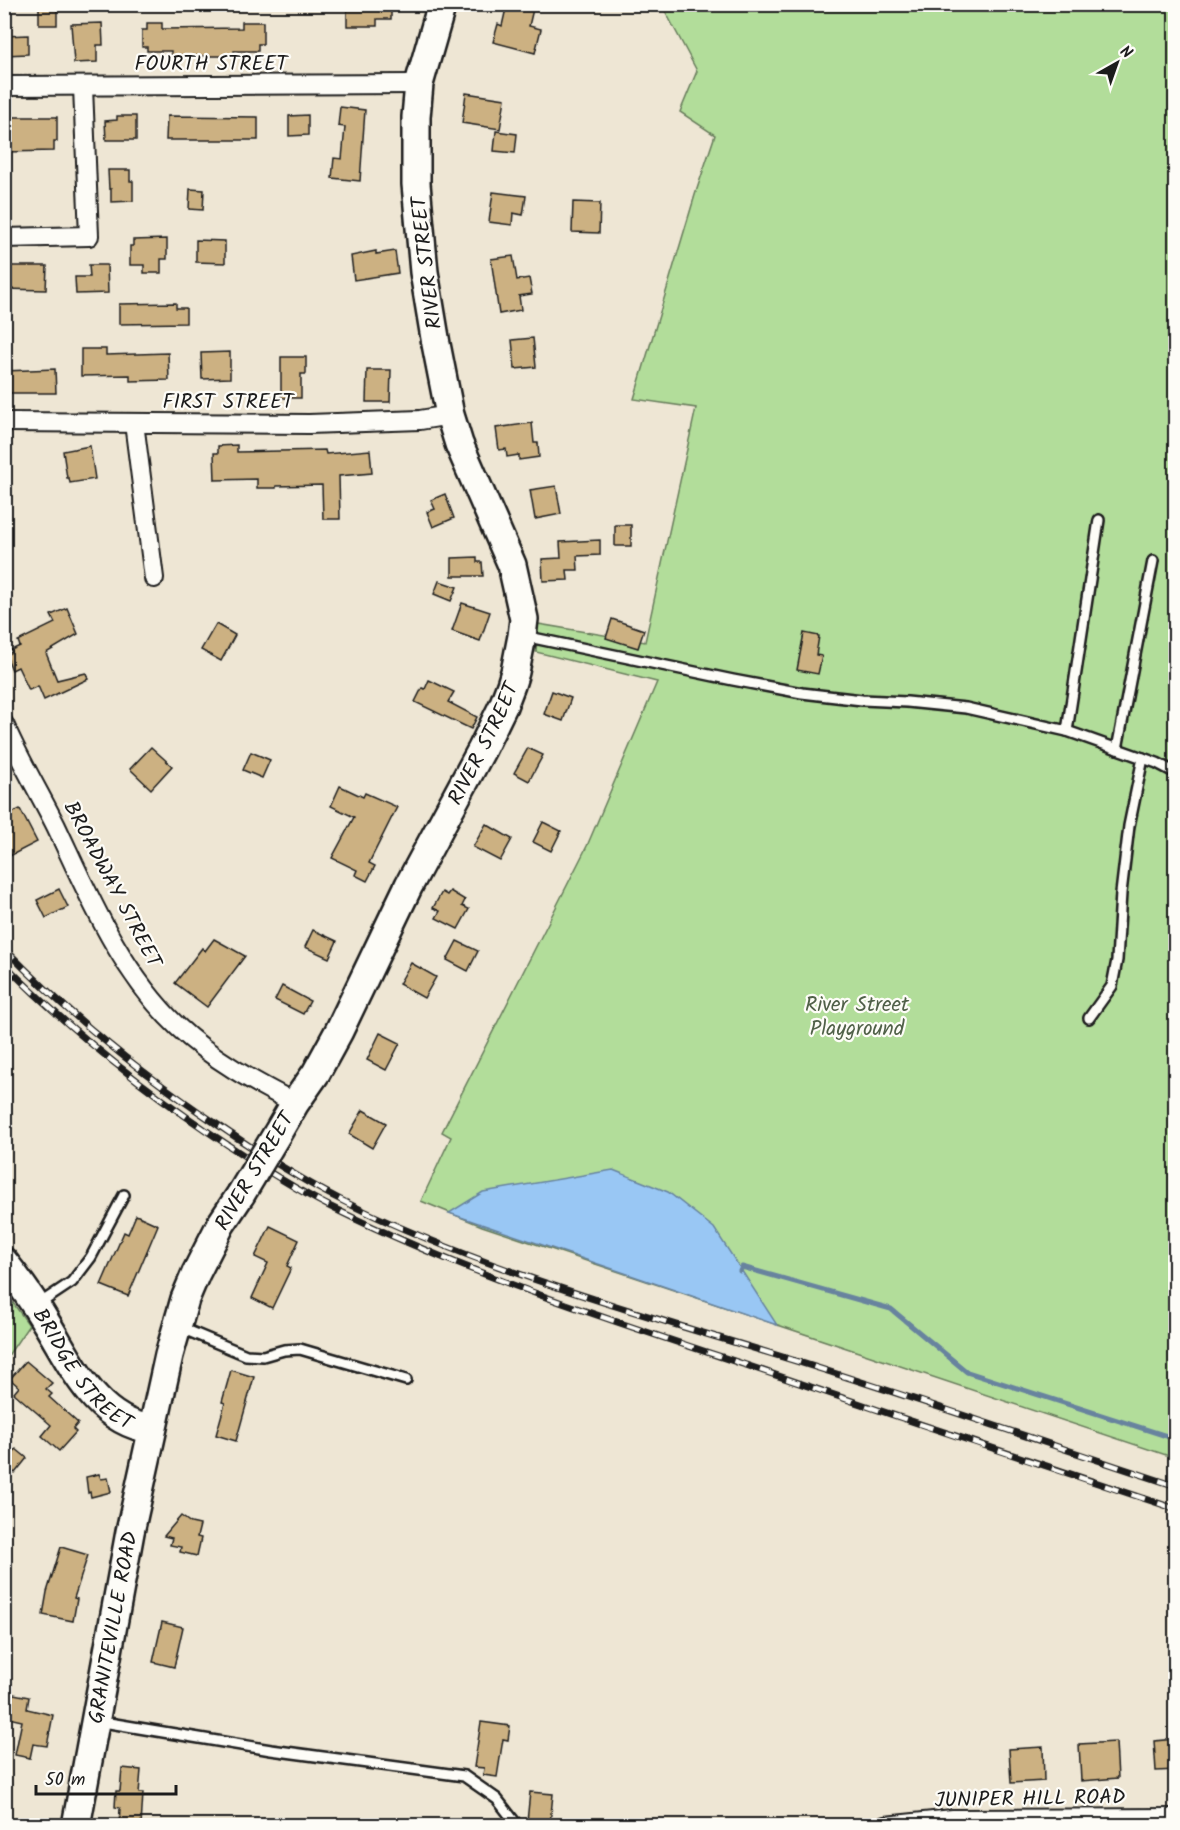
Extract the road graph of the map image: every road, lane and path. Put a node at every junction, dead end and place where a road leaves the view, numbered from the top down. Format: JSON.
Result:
{"nodes":[{"id":1,"x":442,"y":4,"type":"edge"},
{"id":2,"x":418,"y":84,"type":"junction"},
{"id":3,"x":4,"y":86,"type":"edge"},
{"id":4,"x":83,"y":87,"type":"junction"},
{"id":5,"x":4,"y":238,"type":"edge"},
{"id":6,"x":450,"y":415,"type":"junction"},
{"id":7,"x":4,"y":422,"type":"edge"},
{"id":8,"x":134,"y":423,"type":"junction"},
{"id":9,"x":1100,"y":520,"type":"dead end"},
{"id":10,"x":1153,"y":561,"type":"dead end"},
{"id":11,"x":154,"y":578,"type":"dead end"},
{"id":12,"x":522,"y":636,"type":"junction"},
{"id":13,"x":4,"y":724,"type":"edge"},
{"id":14,"x":1067,"y":732,"type":"junction"},
{"id":15,"x":1117,"y":749,"type":"junction"},
{"id":16,"x":1143,"y":758,"type":"junction"},
{"id":17,"x":1176,"y":772,"type":"edge"},
{"id":18,"x":1089,"y":1018,"type":"dead end"},
{"id":19,"x":295,"y":1103,"type":"junction"},
{"id":20,"x":124,"y":1195,"type":"dead end"},
{"id":21,"x":4,"y":1262,"type":"edge"},
{"id":22,"x":36,"y":1306,"type":"junction"},
{"id":23,"x":176,"y":1326,"type":"junction"},
{"id":24,"x":406,"y":1380,"type":"dead end"},
{"id":25,"x":151,"y":1429,"type":"junction"},
{"id":26,"x":94,"y":1720,"type":"junction"},
{"id":27,"x":1176,"y":1818,"type":"edge"},
{"id":28,"x":76,"y":1826,"type":"edge"},
{"id":29,"x":518,"y":1826,"type":"edge"},
{"id":30,"x":885,"y":1826,"type":"edge"}],
"edges":[{"from":1,"to":2,"type":"main road","name":"RIVER STREET"},
{"from":2,"to":4,"type":"street","name":"FOURTH STREET"},
{"from":2,"to":6,"type":"main road","name":"RIVER STREET"},
{"from":3,"to":4,"type":"street","name":"FOURTH STREET"},
{"from":4,"to":5,"type":"street"},
{"from":6,"to":8,"type":"street","name":"FIRST STREET"},
{"from":6,"to":12,"type":"main road","name":"RIVER STREET"},
{"from":7,"to":8,"type":"street","name":"FIRST STREET"},
{"from":8,"to":11,"type":"street"},
{"from":9,"to":14,"type":"lane"},
{"from":10,"to":15,"type":"lane"},
{"from":12,"to":14,"type":"lane"},
{"from":12,"to":19,"type":"main road","name":"RIVER STREET"},
{"from":13,"to":19,"type":"street","name":"BROADWAY STREET"},
{"from":14,"to":15,"type":"lane"},
{"from":15,"to":16,"type":"lane"},
{"from":16,"to":17,"type":"lane"},
{"from":16,"to":18,"type":"lane"},
{"from":19,"to":23,"type":"main road","name":"RIVER STREET","bridge":true},
{"from":20,"to":22,"type":"lane"},
{"from":21,"to":22,"type":"main road","name":"BRIDGE STREET"},
{"from":22,"to":25,"type":"main road","name":"BRIDGE STREET"},
{"from":23,"to":24,"type":"lane"},
{"from":23,"to":25,"type":"main road","name":"RIVER STREET"},
{"from":25,"to":26,"type":"main road","name":"GRANITEVILLE ROAD"},
{"from":26,"to":28,"type":"main road","name":"GRANITEVILLE ROAD"},
{"from":26,"to":29,"type":"lane"},
{"from":27,"to":30,"type":"street","name":"JUNIPER HILL ROAD"}]}
